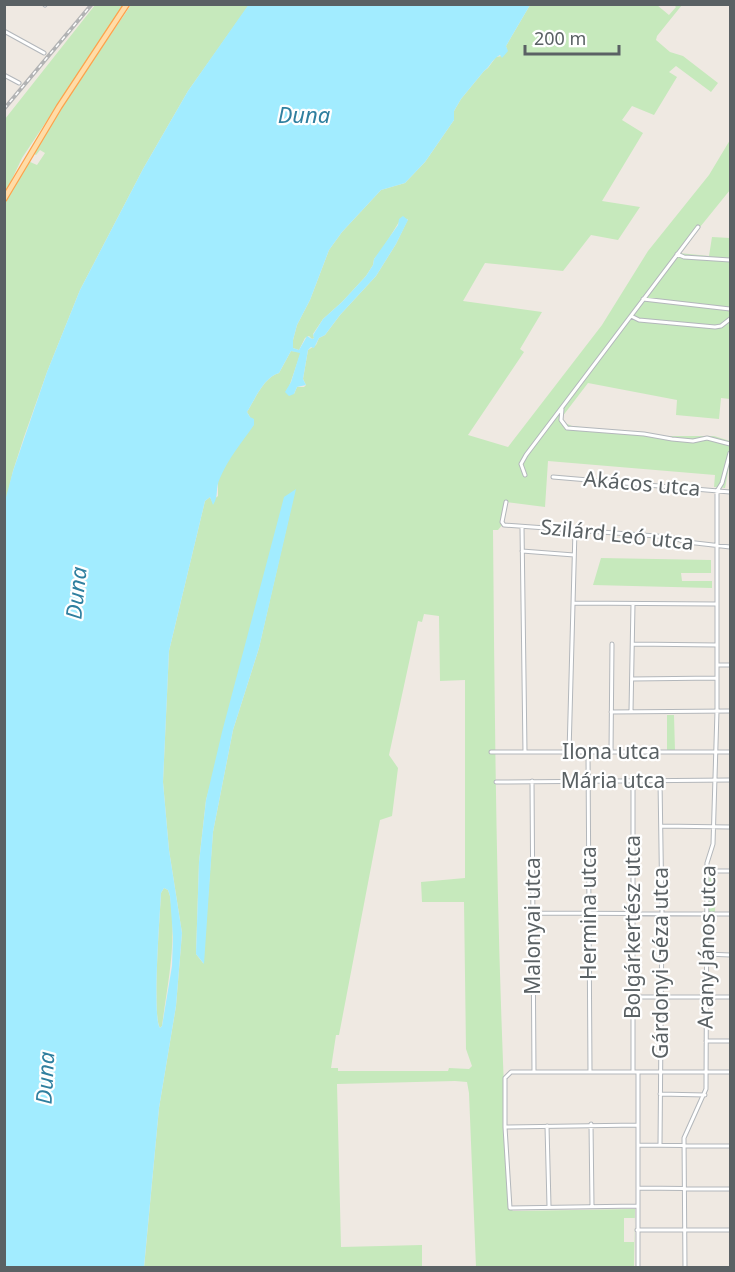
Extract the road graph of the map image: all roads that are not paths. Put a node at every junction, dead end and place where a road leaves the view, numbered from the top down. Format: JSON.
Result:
{"nodes":[{"id":1,"x":127,"y":4,"type":"edge"},
{"id":2,"x":4,"y":31,"type":"edge"},
{"id":3,"x":44,"y":53,"type":"dead end"},
{"id":4,"x":4,"y":75,"type":"edge"},
{"id":5,"x":19,"y":83,"type":"dead end"},
{"id":6,"x":4,"y":199,"type":"edge"},
{"id":7,"x":698,"y":227,"type":"dead end"},
{"id":8,"x":676,"y":254,"type":"junction"},
{"id":9,"x":730,"y":260,"type":"edge"},
{"id":10,"x":643,"y":299,"type":"junction"},
{"id":11,"x":730,"y":309,"type":"edge"},
{"id":12,"x":631,"y":315,"type":"junction"},
{"id":13,"x":730,"y":319,"type":"edge"},
{"id":14,"x":563,"y":405,"type":"junction"},
{"id":15,"x":730,"y":444,"type":"edge"},
{"id":16,"x":730,"y":453,"type":"edge"},
{"id":17,"x":525,"y":475,"type":"dead end"},
{"id":18,"x":553,"y":477,"type":"dead end"},
{"id":19,"x":717,"y":491,"type":"junction"},
{"id":20,"x":730,"y":492,"type":"edge"},
{"id":21,"x":506,"y":502,"type":"dead end"},
{"id":22,"x":522,"y":526,"type":"junction"},
{"id":23,"x":575,"y":530,"type":"junction"},
{"id":24,"x":716,"y":545,"type":"junction"},
{"id":25,"x":730,"y":547,"type":"edge"},
{"id":26,"x":522,"y":551,"type":"junction"},
{"id":27,"x":574,"y":555,"type":"junction"},
{"id":28,"x":573,"y":603,"type":"junction"},
{"id":29,"x":633,"y":604,"type":"junction"},
{"id":30,"x":716,"y":604,"type":"junction"},
{"id":31,"x":612,"y":644,"type":"dead end"},
{"id":32,"x":633,"y":644,"type":"junction"},
{"id":33,"x":717,"y":645,"type":"junction"},
{"id":34,"x":717,"y":665,"type":"junction"},
{"id":35,"x":730,"y":665,"type":"edge"},
{"id":36,"x":717,"y":678,"type":"junction"},
{"id":37,"x":632,"y":679,"type":"junction"},
{"id":38,"x":631,"y":711,"type":"junction"},
{"id":39,"x":717,"y":711,"type":"junction"},
{"id":40,"x":730,"y":711,"type":"edge"},
{"id":41,"x":611,"y":712,"type":"junction"},
{"id":42,"x":492,"y":752,"type":"dead end"},
{"id":43,"x":525,"y":752,"type":"junction"},
{"id":44,"x":715,"y":752,"type":"junction"},
{"id":45,"x":730,"y":752,"type":"edge"},
{"id":46,"x":569,"y":753,"type":"junction"},
{"id":47,"x":588,"y":753,"type":"junction"},
{"id":48,"x":611,"y":753,"type":"junction"},
{"id":49,"x":714,"y":780,"type":"junction"},
{"id":50,"x":730,"y":780,"type":"edge"},
{"id":51,"x":532,"y":781,"type":"junction"},
{"id":52,"x":588,"y":781,"type":"junction"},
{"id":53,"x":633,"y":781,"type":"junction"},
{"id":54,"x":660,"y":781,"type":"junction"},
{"id":55,"x":496,"y":782,"type":"dead end"},
{"id":56,"x":661,"y":826,"type":"junction"},
{"id":57,"x":714,"y":827,"type":"junction"},
{"id":58,"x":730,"y":827,"type":"edge"},
{"id":59,"x":707,"y":871,"type":"junction"},
{"id":60,"x":730,"y":871,"type":"edge"},
{"id":61,"x":533,"y":913,"type":"junction"},
{"id":62,"x":589,"y":913,"type":"junction"},
{"id":63,"x":633,"y":913,"type":"junction"},
{"id":64,"x":662,"y":913,"type":"junction"},
{"id":65,"x":707,"y":914,"type":"junction"},
{"id":66,"x":730,"y":914,"type":"edge"},
{"id":67,"x":706,"y":954,"type":"junction"},
{"id":68,"x":730,"y":954,"type":"edge"},
{"id":69,"x":634,"y":997,"type":"junction"},
{"id":70,"x":661,"y":997,"type":"junction"},
{"id":71,"x":707,"y":997,"type":"junction"},
{"id":72,"x":730,"y":997,"type":"edge"},
{"id":73,"x":706,"y":1041,"type":"junction"},
{"id":74,"x":730,"y":1041,"type":"edge"},
{"id":75,"x":534,"y":1072,"type":"junction"},
{"id":76,"x":590,"y":1072,"type":"junction"},
{"id":77,"x":636,"y":1072,"type":"junction"},
{"id":78,"x":706,"y":1072,"type":"junction"},
{"id":79,"x":730,"y":1072,"type":"edge"},
{"id":80,"x":660,"y":1073,"type":"junction"},
{"id":81,"x":660,"y":1094,"type":"junction"},
{"id":82,"x":705,"y":1095,"type":"junction"},
{"id":83,"x":591,"y":1124,"type":"junction"},
{"id":84,"x":638,"y":1125,"type":"junction"},
{"id":85,"x":547,"y":1126,"type":"junction"},
{"id":86,"x":505,"y":1127,"type":"junction"},
{"id":87,"x":660,"y":1145,"type":"junction"},
{"id":88,"x":684,"y":1145,"type":"junction"},
{"id":89,"x":638,"y":1146,"type":"junction"},
{"id":90,"x":730,"y":1146,"type":"edge"},
{"id":91,"x":638,"y":1188,"type":"junction"},
{"id":92,"x":685,"y":1189,"type":"junction"},
{"id":93,"x":730,"y":1189,"type":"edge"},
{"id":94,"x":549,"y":1206,"type":"junction"},
{"id":95,"x":592,"y":1206,"type":"junction"},
{"id":96,"x":638,"y":1206,"type":"junction"},
{"id":97,"x":637,"y":1230,"type":"junction"},
{"id":98,"x":684,"y":1230,"type":"junction"},
{"id":99,"x":730,"y":1230,"type":"edge"},
{"id":100,"x":638,"y":1268,"type":"edge"},
{"id":101,"x":685,"y":1268,"type":"edge"}],
"edges":[{"from":1,"to":6,"type":"main road"},
{"from":2,"to":3,"type":"street"},
{"from":4,"to":5,"type":"street"},
{"from":7,"to":8,"type":"street"},
{"from":8,"to":9,"type":"street"},
{"from":8,"to":10,"type":"street"},
{"from":10,"to":11,"type":"street"},
{"from":10,"to":12,"type":"street"},
{"from":12,"to":13,"type":"street"},
{"from":12,"to":14,"type":"street"},
{"from":14,"to":15,"type":"street"},
{"from":14,"to":17,"type":"street"},
{"from":16,"to":19,"type":"street","name":"Arany János utca"},
{"from":18,"to":19,"type":"street","name":"Akácos utca"},
{"from":19,"to":20,"type":"street","name":"Akácos utca"},
{"from":19,"to":24,"type":"street","name":"Arany János utca"},
{"from":21,"to":22,"type":"street","name":"Szilárd Leó utca"},
{"from":22,"to":23,"type":"street","name":"Szilárd Leó utca"},
{"from":22,"to":26,"type":"street"},
{"from":23,"to":24,"type":"street","name":"Szilárd Leó utca"},
{"from":23,"to":27,"type":"street"},
{"from":24,"to":25,"type":"street","name":"Szilárd Leó utca"},
{"from":24,"to":30,"type":"street","name":"Arany János utca"},
{"from":26,"to":27,"type":"street"},
{"from":26,"to":43,"type":"street"},
{"from":27,"to":28,"type":"street"},
{"from":28,"to":29,"type":"street"},
{"from":28,"to":46,"type":"street"},
{"from":29,"to":30,"type":"street"},
{"from":29,"to":32,"type":"street"},
{"from":30,"to":33,"type":"street","name":"Arany János utca"},
{"from":31,"to":41,"type":"street"},
{"from":32,"to":33,"type":"street"},
{"from":32,"to":37,"type":"street"},
{"from":33,"to":34,"type":"street","name":"Arany János utca"},
{"from":34,"to":35,"type":"street"},
{"from":34,"to":36,"type":"street","name":"Arany János utca"},
{"from":36,"to":37,"type":"street"},
{"from":36,"to":39,"type":"street","name":"Arany János utca"},
{"from":37,"to":38,"type":"street"},
{"from":38,"to":39,"type":"street"},
{"from":38,"to":41,"type":"street"},
{"from":39,"to":40,"type":"street"},
{"from":39,"to":44,"type":"street","name":"Arany János utca"},
{"from":41,"to":48,"type":"street"},
{"from":42,"to":43,"type":"street","name":"Ilona utca"},
{"from":43,"to":46,"type":"street","name":"Ilona utca"},
{"from":44,"to":45,"type":"street","name":"Ilona utca"},
{"from":44,"to":48,"type":"street","name":"Ilona utca"},
{"from":44,"to":49,"type":"street","name":"Arany János utca"},
{"from":46,"to":47,"type":"street","name":"Ilona utca"},
{"from":47,"to":48,"type":"street","name":"Ilona utca"},
{"from":47,"to":52,"type":"street","name":"Hermina utca"},
{"from":49,"to":50,"type":"street","name":"Mária utca"},
{"from":49,"to":54,"type":"street","name":"Mária utca"},
{"from":49,"to":57,"type":"street","name":"Arany János utca"},
{"from":51,"to":52,"type":"street","name":"Mária utca"},
{"from":51,"to":55,"type":"street","name":"Mária utca"},
{"from":51,"to":61,"type":"street","name":"Malonyai utca"},
{"from":52,"to":53,"type":"street","name":"Mária utca"},
{"from":52,"to":62,"type":"street","name":"Hermina utca"},
{"from":53,"to":54,"type":"street","name":"Mária utca"},
{"from":53,"to":63,"type":"street","name":"Bolgárkertész utca"},
{"from":54,"to":56,"type":"street","name":"Gárdonyi Géza utca"},
{"from":56,"to":57,"type":"street"},
{"from":56,"to":64,"type":"street","name":"Gárdonyi Géza utca"},
{"from":57,"to":58,"type":"street"},
{"from":57,"to":59,"type":"street","name":"Arany János utca"},
{"from":59,"to":60,"type":"street"},
{"from":59,"to":65,"type":"street","name":"Arany János utca"},
{"from":61,"to":62,"type":"street"},
{"from":61,"to":75,"type":"street","name":"Malonyai utca"},
{"from":62,"to":63,"type":"street"},
{"from":62,"to":76,"type":"street","name":"Hermina utca"},
{"from":63,"to":64,"type":"street"},
{"from":63,"to":69,"type":"street","name":"Bolgárkertész utca"},
{"from":64,"to":65,"type":"street"},
{"from":64,"to":70,"type":"street","name":"Gárdonyi Géza utca"},
{"from":65,"to":66,"type":"street"},
{"from":65,"to":67,"type":"street","name":"Arany János utca"},
{"from":67,"to":68,"type":"street"},
{"from":67,"to":71,"type":"street","name":"Arany János utca"},
{"from":69,"to":70,"type":"street"},
{"from":69,"to":77,"type":"street","name":"Bolgárkertész utca"},
{"from":70,"to":71,"type":"street"},
{"from":70,"to":80,"type":"street","name":"Gárdonyi Géza utca"},
{"from":71,"to":72,"type":"street"},
{"from":71,"to":73,"type":"street","name":"Arany János utca"},
{"from":73,"to":74,"type":"street"},
{"from":73,"to":78,"type":"street","name":"Arany János utca"},
{"from":75,"to":76,"type":"street"},
{"from":75,"to":86,"type":"street"},
{"from":76,"to":77,"type":"street"},
{"from":77,"to":80,"type":"street"},
{"from":77,"to":84,"type":"street","name":"Bolgárkertész utca"},
{"from":78,"to":79,"type":"street"},
{"from":78,"to":80,"type":"street"},
{"from":78,"to":82,"type":"street","name":"Arany János utca"},
{"from":80,"to":81,"type":"street","name":"Gárdonyi Géza utca"},
{"from":81,"to":82,"type":"street"},
{"from":81,"to":87,"type":"street","name":"Gárdonyi Géza utca"},
{"from":82,"to":88,"type":"street"},
{"from":83,"to":84,"type":"street"},
{"from":83,"to":85,"type":"street"},
{"from":83,"to":95,"type":"street"},
{"from":84,"to":89,"type":"street","name":"Bolgárkertész utca"},
{"from":85,"to":86,"type":"street"},
{"from":85,"to":94,"type":"street"},
{"from":86,"to":94,"type":"street"},
{"from":87,"to":88,"type":"street"},
{"from":87,"to":89,"type":"street"},
{"from":88,"to":90,"type":"street"},
{"from":88,"to":92,"type":"street"},
{"from":89,"to":91,"type":"street","name":"Bolgárkertész utca"},
{"from":91,"to":92,"type":"street"},
{"from":91,"to":96,"type":"street","name":"Bolgárkertész utca"},
{"from":92,"to":93,"type":"street"},
{"from":92,"to":98,"type":"street"},
{"from":94,"to":95,"type":"street"},
{"from":95,"to":96,"type":"street"},
{"from":96,"to":97,"type":"street","name":"Bolgárkertész utca"},
{"from":97,"to":98,"type":"street"},
{"from":97,"to":100,"type":"street","name":"Bolgárkertész utca"},
{"from":98,"to":99,"type":"street"},
{"from":98,"to":101,"type":"street"}]}
